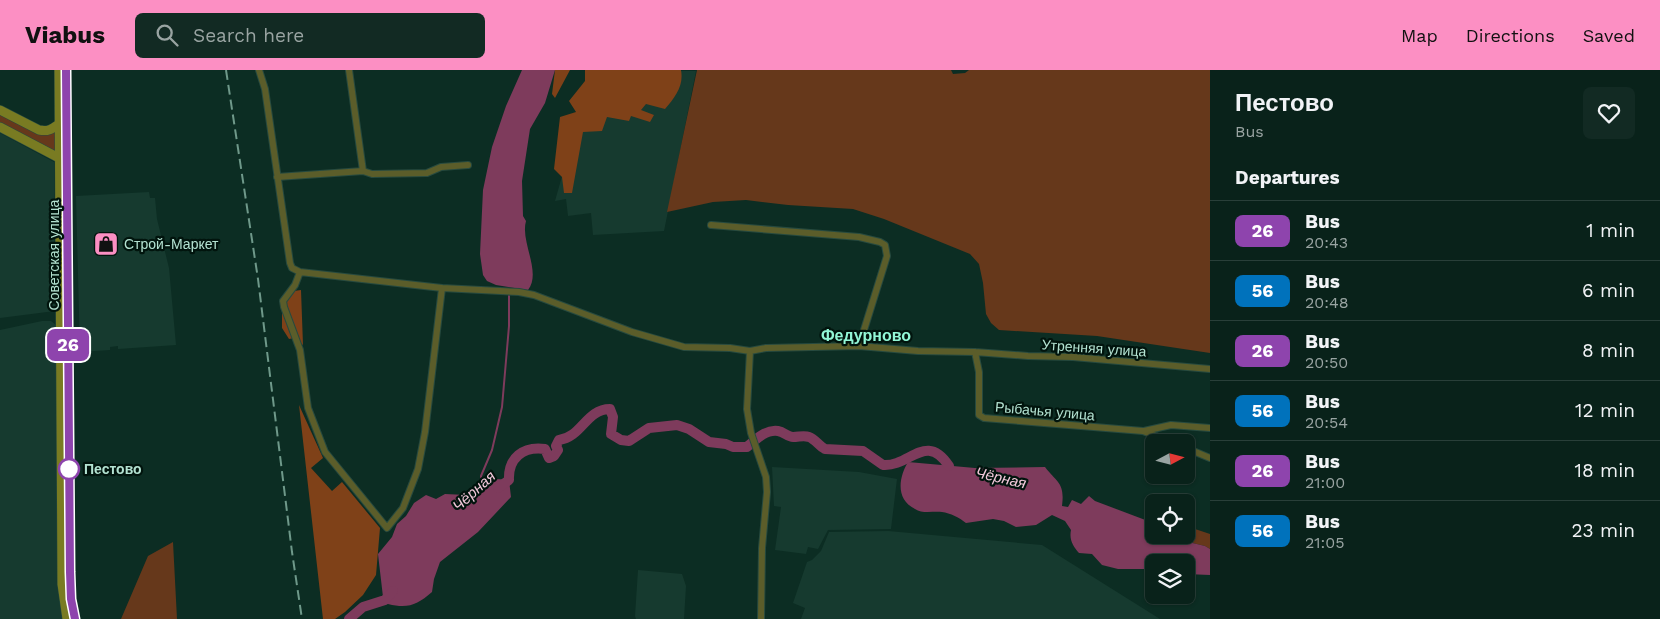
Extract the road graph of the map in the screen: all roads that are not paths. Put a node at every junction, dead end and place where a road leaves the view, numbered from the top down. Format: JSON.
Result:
{"nodes":[{"id":1,"x":58,"y":70,"type":"edge"},
{"id":2,"x":66,"y":70,"type":"edge"},
{"id":3,"x":259,"y":70,"type":"edge"},
{"id":4,"x":349,"y":70,"type":"edge"},
{"id":5,"x":0,"y":110,"type":"edge"},
{"id":6,"x":59,"y":124,"type":"junction"},
{"id":7,"x":0,"y":127,"type":"edge"},
{"id":8,"x":59,"y":158,"type":"junction"},
{"id":9,"x":468,"y":165,"type":"dead end"},
{"id":10,"x":363,"y":171,"type":"junction"},
{"id":11,"x":277,"y":177,"type":"junction"},
{"id":12,"x":711,"y":225,"type":"dead end"},
{"id":13,"x":300,"y":272,"type":"junction"},
{"id":14,"x":442,"y":288,"type":"junction"},
{"id":15,"x":859,"y":346,"type":"junction"},
{"id":16,"x":750,"y":351,"type":"junction"},
{"id":17,"x":975,"y":352,"type":"junction"},
{"id":18,"x":1210,"y":369,"type":"edge"},
{"id":19,"x":1210,"y":428,"type":"edge"},
{"id":20,"x":1143,"y":431,"type":"junction"},
{"id":21,"x":1151,"y":434,"type":"edge"},
{"id":22,"x":1195,"y":452,"type":"edge"},
{"id":23,"x":1210,"y":458,"type":"edge"},
{"id":24,"x":67,"y":619,"type":"edge"},
{"id":25,"x":75,"y":619,"type":"edge"},
{"id":26,"x":761,"y":619,"type":"edge"}],
"edges":[{"from":1,"to":6,"type":"main road","name":"Советская улица"},
{"from":2,"to":25,"type":"main road","name":"Советская улица"},
{"from":3,"to":11,"type":"street"},
{"from":4,"to":10,"type":"street"},
{"from":5,"to":6,"type":"main road"},
{"from":6,"to":8,"type":"main road","name":"Советская улица"},
{"from":7,"to":8,"type":"main road"},
{"from":8,"to":24,"type":"main road","name":"Советская улица"},
{"from":9,"to":10,"type":"street"},
{"from":10,"to":11,"type":"street"},
{"from":11,"to":13,"type":"street"},
{"from":12,"to":15,"type":"street"},
{"from":13,"to":14,"type":"street","name":"Утренняя улица"},
{"from":13,"to":14,"type":"street"},
{"from":14,"to":16,"type":"street","name":"Утренняя улица"},
{"from":15,"to":16,"type":"street","name":"Утренняя улица"},
{"from":15,"to":17,"type":"street","name":"Утренняя улица"},
{"from":16,"to":26,"type":"street"},
{"from":17,"to":18,"type":"street","name":"Утренняя улица"},
{"from":17,"to":20,"type":"street","name":"Рыбачья улица"},
{"from":19,"to":20,"type":"street"},
{"from":20,"to":21,"type":"street"},
{"from":22,"to":23,"type":"street"}]}
